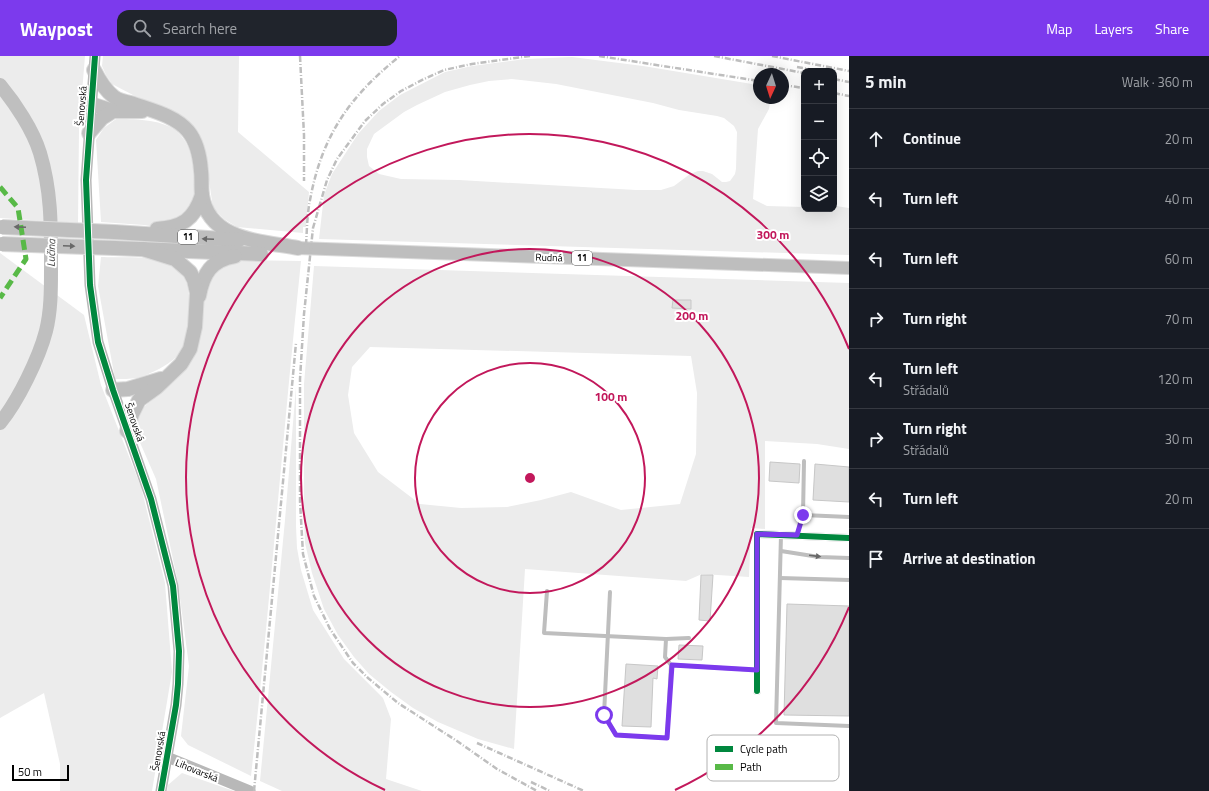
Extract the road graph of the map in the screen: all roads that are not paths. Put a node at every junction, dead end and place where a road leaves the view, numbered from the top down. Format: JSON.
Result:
{"nodes":[{"id":1,"x":95,"y":56,"type":"edge"},
{"id":2,"x":94,"y":70,"type":"junction"},
{"id":3,"x":91,"y":103,"type":"junction"},
{"id":4,"x":114,"y":104,"type":"junction"},
{"id":5,"x":89,"y":133,"type":"junction"},
{"id":6,"x":202,"y":195,"type":"junction"},
{"id":7,"x":1,"y":226,"type":"edge"},
{"id":8,"x":116,"y":232,"type":"junction"},
{"id":9,"x":1,"y":244,"type":"edge"},
{"id":10,"x":261,"y":248,"type":"junction"},
{"id":11,"x":298,"y":248,"type":"joint"},
{"id":12,"x":143,"y":249,"type":"junction"},
{"id":13,"x":849,"y":268,"type":"edge"},
{"id":14,"x":197,"y":306,"type":"junction"},
{"id":15,"x":170,"y":375,"type":"junction"},
{"id":16,"x":115,"y":395,"type":"junction"},
{"id":17,"x":139,"y":400,"type":"junction"},
{"id":18,"x":127,"y":432,"type":"junction"},
{"id":19,"x":804,"y":461,"type":"dead end"},
{"id":20,"x":803,"y":515,"type":"junction"},
{"id":21,"x":849,"y":517,"type":"edge"},
{"id":22,"x":781,"y":534,"type":"junction"},
{"id":23,"x":797,"y":535,"type":"junction"},
{"id":24,"x":849,"y":538,"type":"edge"},
{"id":25,"x":781,"y":551,"type":"junction"},
{"id":26,"x":849,"y":558,"type":"edge"},
{"id":27,"x":780,"y":578,"type":"junction"},
{"id":28,"x":849,"y":580,"type":"edge"},
{"id":29,"x":547,"y":591,"type":"dead end"},
{"id":30,"x":610,"y":592,"type":"dead end"},
{"id":31,"x":608,"y":636,"type":"junction"},
{"id":32,"x":689,"y":638,"type":"dead end"},
{"id":33,"x":666,"y":639,"type":"junction"},
{"id":34,"x":672,"y":665,"type":"junction"},
{"id":35,"x":757,"y":670,"type":"junction"},
{"id":36,"x":757,"y":691,"type":"dead end"},
{"id":37,"x":849,"y":726,"type":"edge"},
{"id":38,"x":168,"y":757,"type":"junction"},
{"id":39,"x":161,"y":791,"type":"edge"},
{"id":40,"x":250,"y":791,"type":"edge"}],
"edges":[{"from":1,"to":2,"type":"street","name":"Šenovská"},
{"from":2,"to":3,"type":"street","name":"Šenovská"},
{"from":2,"to":4,"type":"highway"},
{"from":3,"to":4,"type":"highway"},
{"from":3,"to":5,"type":"street","name":"Šenovská"},
{"from":4,"to":5,"type":"highway"},
{"from":4,"to":6,"type":"highway"},
{"from":5,"to":16,"type":"street","name":"Šenovská"},
{"from":6,"to":8,"type":"highway"},
{"from":6,"to":10,"type":"highway"},
{"from":8,"to":7,"type":"highway","number":"11","one_way":true,"bridge":true},
{"from":10,"to":8,"type":"highway","number":"11","one_way":true},
{"from":9,"to":12,"type":"highway","number":"11","one_way":true,"bridge":true},
{"from":10,"to":11,"type":"highway","number":"11"},
{"from":10,"to":12,"type":"highway","number":"11"},
{"from":10,"to":14,"type":"highway"},
{"from":11,"to":13,"type":"main road","name":"Rudná","number":"11"},
{"from":12,"to":14,"type":"highway"},
{"from":14,"to":15,"type":"highway"},
{"from":15,"to":16,"type":"highway"},
{"from":15,"to":17,"type":"highway"},
{"from":16,"to":17,"type":"highway"},
{"from":16,"to":18,"type":"street","name":"Šenovská"},
{"from":17,"to":18,"type":"highway"},
{"from":18,"to":38,"type":"street","name":"Šenovská"},
{"from":19,"to":20,"type":"lane"},
{"from":20,"to":21,"type":"lane"},
{"from":20,"to":23,"type":"lane"},
{"from":22,"to":23,"type":"street"},
{"from":22,"to":25,"type":"lane"},
{"from":22,"to":35,"type":"street"},
{"from":23,"to":24,"type":"street"},
{"from":25,"to":26,"type":"lane","one_way":true},
{"from":25,"to":27,"type":"lane"},
{"from":27,"to":28,"type":"lane"},
{"from":27,"to":37,"type":"lane"},
{"from":29,"to":31,"type":"lane"},
{"from":30,"to":31,"type":"lane"},
{"from":31,"to":33,"type":"lane"},
{"from":31,"to":34,"type":"lane"},
{"from":32,"to":33,"type":"lane"},
{"from":33,"to":34,"type":"lane"},
{"from":34,"to":35,"type":"lane"},
{"from":35,"to":36,"type":"street"},
{"from":38,"to":39,"type":"street","name":"Šenovská"},
{"from":38,"to":40,"type":"street","name":"Lihovarská"}]}
